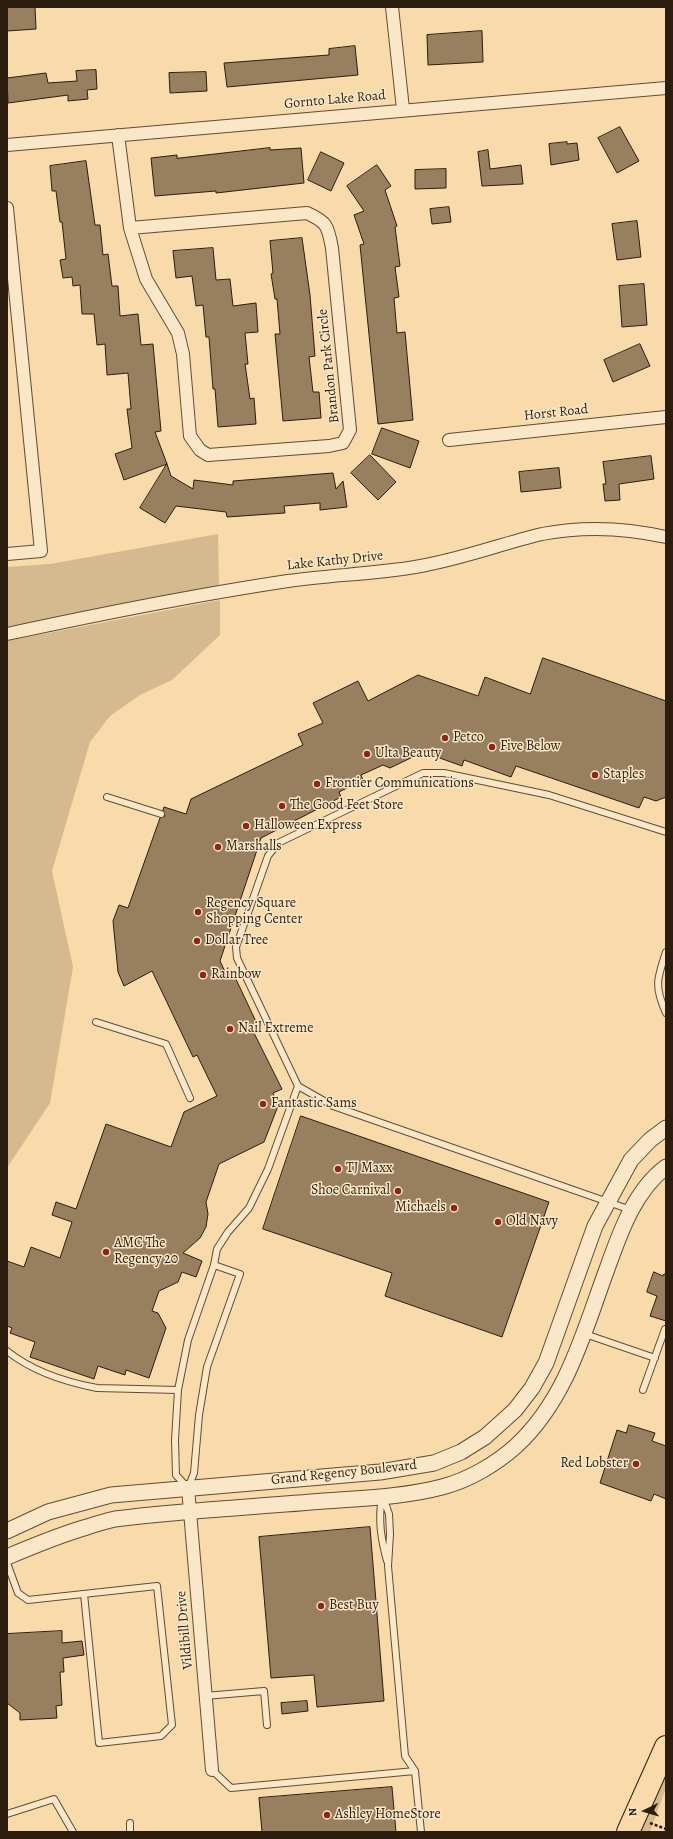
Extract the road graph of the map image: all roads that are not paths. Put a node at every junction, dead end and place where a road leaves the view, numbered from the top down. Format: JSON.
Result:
{"nodes":[{"id":1,"x":392,"y":7,"type":"edge"},
{"id":2,"x":666,"y":88,"type":"edge"},
{"id":3,"x":666,"y":93,"type":"edge"},
{"id":4,"x":403,"y":110,"type":"junction"},
{"id":5,"x":118,"y":135,"type":"junction"},
{"id":6,"x":7,"y":145,"type":"edge"},
{"id":7,"x":7,"y":208,"type":"edge"},
{"id":8,"x":130,"y":228,"type":"junction"},
{"id":9,"x":666,"y":417,"type":"edge"},
{"id":10,"x":449,"y":440,"type":"dead end"},
{"id":11,"x":666,"y":537,"type":"edge"},
{"id":12,"x":7,"y":554,"type":"edge"},
{"id":13,"x":7,"y":634,"type":"edge"},
{"id":14,"x":106,"y":796,"type":"dead end"},
{"id":15,"x":161,"y":814,"type":"dead end"},
{"id":16,"x":666,"y":832,"type":"edge"},
{"id":17,"x":666,"y":952,"type":"edge"},
{"id":18,"x":666,"y":1013,"type":"edge"},
{"id":19,"x":96,"y":1022,"type":"dead end"},
{"id":20,"x":298,"y":1086,"type":"junction"},
{"id":21,"x":190,"y":1098,"type":"dead end"},
{"id":22,"x":666,"y":1128,"type":"edge"},
{"id":23,"x":666,"y":1167,"type":"edge"},
{"id":24,"x":609,"y":1201,"type":"junction"},
{"id":25,"x":631,"y":1210,"type":"junction"},
{"id":26,"x":214,"y":1265,"type":"junction"},
{"id":27,"x":559,"y":1325,"type":"junction"},
{"id":28,"x":665,"y":1329,"type":"edge"},
{"id":29,"x":583,"y":1334,"type":"junction"},
{"id":30,"x":7,"y":1351,"type":"edge"},
{"id":31,"x":655,"y":1358,"type":"junction"},
{"id":32,"x":178,"y":1390,"type":"junction"},
{"id":33,"x":643,"y":1390,"type":"dead end"},
{"id":34,"x":380,"y":1472,"type":"junction"},
{"id":35,"x":188,"y":1488,"type":"junction"},
{"id":36,"x":382,"y":1497,"type":"junction"},
{"id":37,"x":190,"y":1512,"type":"junction"},
{"id":38,"x":7,"y":1531,"type":"edge"},
{"id":39,"x":7,"y":1557,"type":"edge"},
{"id":40,"x":7,"y":1563,"type":"edge"},
{"id":41,"x":388,"y":1566,"type":"junction"},
{"id":42,"x":84,"y":1594,"type":"junction"},
{"id":43,"x":206,"y":1696,"type":"junction"},
{"id":44,"x":267,"y":1725,"type":"dead end"},
{"id":45,"x":666,"y":1747,"type":"edge"},
{"id":46,"x":212,"y":1770,"type":"joint"},
{"id":47,"x":415,"y":1771,"type":"junction"},
{"id":48,"x":7,"y":1814,"type":"edge"},
{"id":49,"x":130,"y":1824,"type":"dead end"},
{"id":50,"x":637,"y":1827,"type":"edge"},
{"id":51,"x":73,"y":1832,"type":"edge"},
{"id":52,"x":130,"y":1832,"type":"edge"},
{"id":53,"x":421,"y":1832,"type":"edge"}],
"edges":[{"from":1,"to":4,"type":"street"},
{"from":2,"to":3,"type":"street"},
{"from":2,"to":4,"type":"street","name":"Gornto Lake Road"},
{"from":4,"to":5,"type":"street","name":"Gornto Lake Road"},
{"from":5,"to":6,"type":"street","name":"Gornto Lake Road"},
{"from":5,"to":8,"type":"street","name":"Brandon Park Circle"},
{"from":7,"to":12,"type":"street"},
{"from":8,"to":8,"type":"street","name":"Brandon Park Circle"},
{"from":9,"to":10,"type":"street","name":"Horst Road"},
{"from":11,"to":13,"type":"street","name":"Lake Kathy Drive"},
{"from":14,"to":15,"type":"lane"},
{"from":16,"to":20,"type":"lane"},
{"from":17,"to":18,"type":"lane"},
{"from":19,"to":21,"type":"lane"},
{"from":20,"to":24,"type":"lane"},
{"from":20,"to":26,"type":"lane"},
{"from":22,"to":24,"type":"street","name":"Grand Regency Boulevard"},
{"from":23,"to":25,"type":"street","name":"Grand Regency Boulevard"},
{"from":24,"to":25,"type":"lane"},
{"from":24,"to":27,"type":"street","name":"Grand Regency Boulevard"},
{"from":25,"to":29,"type":"street","name":"Grand Regency Boulevard"},
{"from":26,"to":32,"type":"lane"},
{"from":26,"to":35,"type":"lane"},
{"from":27,"to":29,"type":"street"},
{"from":27,"to":34,"type":"street","name":"Grand Regency Boulevard"},
{"from":28,"to":31,"type":"lane"},
{"from":29,"to":31,"type":"lane"},
{"from":29,"to":36,"type":"street","name":"Grand Regency Boulevard"},
{"from":30,"to":32,"type":"lane"},
{"from":31,"to":33,"type":"lane"},
{"from":32,"to":35,"type":"lane"},
{"from":34,"to":35,"type":"street","name":"Grand Regency Boulevard"},
{"from":34,"to":36,"type":"street"},
{"from":35,"to":37,"type":"street","name":"Vildibill Drive"},
{"from":35,"to":38,"type":"street","name":"Grand Regency Boulevard"},
{"from":36,"to":37,"type":"street","name":"Grand Regency Boulevard"},
{"from":36,"to":41,"type":"lane"},
{"from":36,"to":41,"type":"lane"},
{"from":37,"to":39,"type":"street","name":"Grand Regency Boulevard"},
{"from":37,"to":43,"type":"street","name":"Vildibill Drive"},
{"from":40,"to":42,"type":"lane"},
{"from":41,"to":47,"type":"lane"},
{"from":42,"to":42,"type":"lane"},
{"from":43,"to":44,"type":"lane"},
{"from":43,"to":46,"type":"street","name":"Vildibill Drive"},
{"from":45,"to":50,"type":"highway"},
{"from":46,"to":47,"type":"lane"},
{"from":47,"to":53,"type":"lane"},
{"from":48,"to":51,"type":"lane"},
{"from":49,"to":52,"type":"lane"}]}
